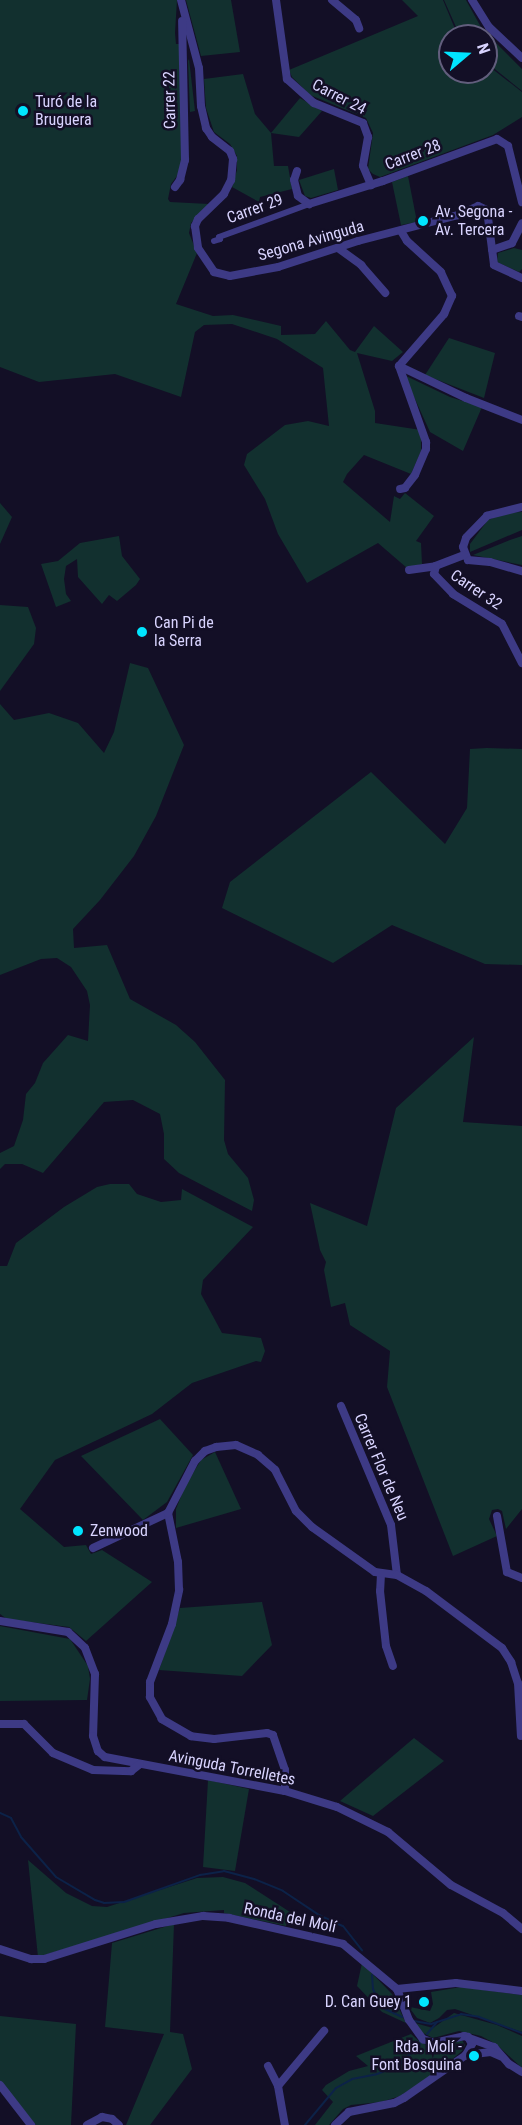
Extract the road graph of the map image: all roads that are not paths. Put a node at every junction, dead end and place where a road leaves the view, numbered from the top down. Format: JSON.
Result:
{"nodes":[{"id":1,"x":181,"y":0,"type":"edge"},
{"id":2,"x":276,"y":0,"type":"edge"},
{"id":3,"x":332,"y":0,"type":"edge"},
{"id":4,"x":472,"y":0,"type":"edge"},
{"id":5,"x":182,"y":11,"type":"junction"},
{"id":6,"x":359,"y":28,"type":"dead end"},
{"id":7,"x":522,"y":58,"type":"edge"},
{"id":8,"x":297,"y":171,"type":"dead end"},
{"id":9,"x":371,"y":185,"type":"junction"},
{"id":10,"x":175,"y":187,"type":"dead end"},
{"id":11,"x":522,"y":202,"type":"edge"},
{"id":12,"x":309,"y":204,"type":"junction"},
{"id":13,"x":522,"y":223,"type":"edge"},
{"id":14,"x":400,"y":231,"type":"junction"},
{"id":15,"x":214,"y":241,"type":"dead end"},
{"id":16,"x":338,"y":248,"type":"junction"},
{"id":17,"x":492,"y":250,"type":"junction"},
{"id":18,"x":522,"y":278,"type":"edge"},
{"id":19,"x":385,"y":293,"type":"dead end"},
{"id":20,"x":399,"y":366,"type":"junction"},
{"id":21,"x":522,"y":420,"type":"edge"},
{"id":22,"x":400,"y":489,"type":"dead end"},
{"id":23,"x":522,"y":507,"type":"edge"},
{"id":24,"x":464,"y":555,"type":"junction"},
{"id":25,"x":436,"y":566,"type":"junction"},
{"id":26,"x":409,"y":570,"type":"dead end"},
{"id":27,"x":522,"y":571,"type":"edge"},
{"id":28,"x":522,"y":663,"type":"edge"},
{"id":29,"x":341,"y":1406,"type":"dead end"},
{"id":30,"x":168,"y":1513,"type":"junction"},
{"id":31,"x":497,"y":1516,"type":"dead end"},
{"id":32,"x":93,"y":1548,"type":"dead end"},
{"id":33,"x":381,"y":1574,"type":"junction"},
{"id":34,"x":397,"y":1575,"type":"junction"},
{"id":35,"x":522,"y":1578,"type":"edge"},
{"id":36,"x":0,"y":1621,"type":"edge"},
{"id":37,"x":393,"y":1666,"type":"dead end"},
{"id":38,"x":0,"y":1724,"type":"edge"},
{"id":39,"x":521,"y":1736,"type":"edge"},
{"id":40,"x":140,"y":1764,"type":"junction"},
{"id":41,"x":285,"y":1791,"type":"junction"},
{"id":42,"x":522,"y":1929,"type":"edge"},
{"id":43,"x":0,"y":1949,"type":"edge"},
{"id":44,"x":397,"y":1989,"type":"junction"},
{"id":45,"x":522,"y":1990,"type":"edge"},
{"id":46,"x":324,"y":2031,"type":"dead end"},
{"id":47,"x":468,"y":2037,"type":"junction"},
{"id":48,"x":466,"y":2055,"type":"junction"},
{"id":49,"x":504,"y":2058,"type":"junction"},
{"id":50,"x":268,"y":2066,"type":"dead end"},
{"id":51,"x":522,"y":2072,"type":"edge"},
{"id":52,"x":0,"y":2085,"type":"edge"},
{"id":53,"x":278,"y":2086,"type":"junction"},
{"id":54,"x":31,"y":2125,"type":"edge"},
{"id":55,"x":87,"y":2125,"type":"edge"},
{"id":56,"x":119,"y":2125,"type":"edge"},
{"id":57,"x":285,"y":2125,"type":"edge"},
{"id":58,"x":335,"y":2125,"type":"edge"}],
"edges":[{"from":1,"to":5,"type":"street","name":"Segona Avinguda"},
{"from":2,"to":9,"type":"street","name":"Carrer 24"},
{"from":3,"to":6,"type":"street"},
{"from":4,"to":7,"type":"street"},
{"from":5,"to":10,"type":"street","name":"Carrer 22"},
{"from":5,"to":16,"type":"street","name":"Segona Avinguda"},
{"from":8,"to":12,"type":"street"},
{"from":9,"to":11,"type":"street","name":"Carrer 28"},
{"from":9,"to":12,"type":"street","name":"Carrer 28"},
{"from":12,"to":15,"type":"street","name":"Carrer 29"},
{"from":13,"to":17,"type":"street"},
{"from":14,"to":16,"type":"street","name":"Segona Avinguda"},
{"from":14,"to":17,"type":"street","name":"Segona Avinguda"},
{"from":14,"to":20,"type":"street"},
{"from":16,"to":19,"type":"street"},
{"from":17,"to":18,"type":"street","name":"Segona Avinguda"},
{"from":20,"to":21,"type":"street"},
{"from":20,"to":22,"type":"street"},
{"from":23,"to":24,"type":"street"},
{"from":24,"to":25,"type":"street","name":"Carrer 32"},
{"from":24,"to":27,"type":"street"},
{"from":25,"to":26,"type":"street"},
{"from":25,"to":28,"type":"street","name":"Carrer 32"},
{"from":29,"to":34,"type":"street","name":"Carrer Flor de Neu"},
{"from":30,"to":32,"type":"street"},
{"from":30,"to":33,"type":"street"},
{"from":30,"to":41,"type":"street"},
{"from":31,"to":35,"type":"street"},
{"from":33,"to":34,"type":"street"},
{"from":33,"to":37,"type":"street"},
{"from":34,"to":39,"type":"street"},
{"from":36,"to":40,"type":"street","name":"Avinguda Torrelletes"},
{"from":38,"to":40,"type":"street"},
{"from":40,"to":41,"type":"street","name":"Avinguda Torrelletes"},
{"from":41,"to":42,"type":"street","name":"Avinguda Torrelletes"},
{"from":43,"to":44,"type":"street","name":"Ronda del Molí"},
{"from":44,"to":45,"type":"street"},
{"from":44,"to":47,"type":"street","name":"Ronda del Molí"},
{"from":46,"to":53,"type":"street"},
{"from":47,"to":48,"type":"street"},
{"from":47,"to":49,"type":"street"},
{"from":48,"to":49,"type":"street"},
{"from":48,"to":58,"type":"street"},
{"from":49,"to":51,"type":"street"},
{"from":50,"to":53,"type":"street"},
{"from":52,"to":54,"type":"street"},
{"from":53,"to":57,"type":"street"},
{"from":55,"to":56,"type":"street"}]}
